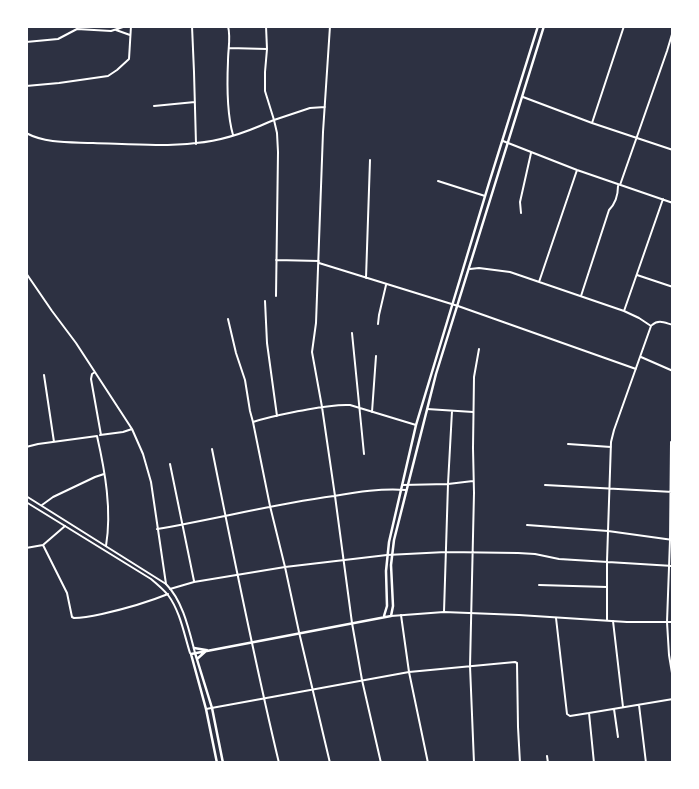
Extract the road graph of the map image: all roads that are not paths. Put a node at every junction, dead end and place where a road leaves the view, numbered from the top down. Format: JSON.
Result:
{"nodes":[{"id":1,"x":126,"y":26,"type":"edge"},
{"id":2,"x":130,"y":26,"type":"edge"},
{"id":3,"x":192,"y":26,"type":"edge"},
{"id":4,"x":228,"y":26,"type":"edge"},
{"id":5,"x":266,"y":26,"type":"edge"},
{"id":6,"x":330,"y":26,"type":"edge"},
{"id":7,"x":538,"y":26,"type":"edge"},
{"id":8,"x":544,"y":26,"type":"edge"},
{"id":9,"x":624,"y":26,"type":"edge"},
{"id":10,"x":116,"y":30,"type":"junction"},
{"id":11,"x":673,"y":32,"type":"edge"},
{"id":12,"x":131,"y":35,"type":"junction"},
{"id":13,"x":26,"y":42,"type":"edge"},
{"id":14,"x":229,"y":48,"type":"junction"},
{"id":15,"x":267,"y":49,"type":"junction"},
{"id":16,"x":667,"y":51,"type":"junction"},
{"id":17,"x":673,"y":53,"type":"edge"},
{"id":18,"x":26,"y":86,"type":"edge"},
{"id":19,"x":523,"y":97,"type":"junction"},
{"id":20,"x":195,"y":102,"type":"junction"},
{"id":21,"x":154,"y":106,"type":"dead end"},
{"id":22,"x":325,"y":107,"type":"junction"},
{"id":23,"x":274,"y":120,"type":"junction"},
{"id":24,"x":592,"y":123,"type":"junction"},
{"id":25,"x":26,"y":133,"type":"edge"},
{"id":26,"x":233,"y":135,"type":"junction"},
{"id":27,"x":637,"y":137,"type":"junction"},
{"id":28,"x":503,"y":141,"type":"junction"},
{"id":29,"x":508,"y":143,"type":"junction"},
{"id":30,"x":196,"y":144,"type":"junction"},
{"id":31,"x":673,"y":150,"type":"edge"},
{"id":32,"x":531,"y":153,"type":"junction"},
{"id":33,"x":370,"y":160,"type":"dead end"},
{"id":34,"x":577,"y":170,"type":"junction"},
{"id":35,"x":438,"y":181,"type":"dead end"},
{"id":36,"x":619,"y":185,"type":"junction"},
{"id":37,"x":485,"y":196,"type":"junction"},
{"id":38,"x":662,"y":199,"type":"junction"},
{"id":39,"x":673,"y":203,"type":"edge"},
{"id":40,"x":521,"y":213,"type":"dead end"},
{"id":41,"x":276,"y":260,"type":"junction"},
{"id":42,"x":319,"y":262,"type":"junction"},
{"id":43,"x":470,"y":269,"type":"junction"},
{"id":44,"x":26,"y":273,"type":"edge"},
{"id":45,"x":637,"y":275,"type":"junction"},
{"id":46,"x":366,"y":278,"type":"junction"},
{"id":47,"x":539,"y":282,"type":"junction"},
{"id":48,"x":386,"y":284,"type":"junction"},
{"id":49,"x":673,"y":287,"type":"edge"},
{"id":50,"x":276,"y":296,"type":"dead end"},
{"id":51,"x":582,"y":296,"type":"junction"},
{"id":52,"x":265,"y":301,"type":"dead end"},
{"id":53,"x":453,"y":304,"type":"junction"},
{"id":54,"x":458,"y":306,"type":"junction"},
{"id":55,"x":624,"y":311,"type":"junction"},
{"id":56,"x":228,"y":319,"type":"dead end"},
{"id":57,"x":378,"y":324,"type":"dead end"},
{"id":58,"x":673,"y":325,"type":"edge"},
{"id":59,"x":651,"y":326,"type":"junction"},
{"id":60,"x":352,"y":334,"type":"dead end"},
{"id":61,"x":479,"y":349,"type":"dead end"},
{"id":62,"x":376,"y":356,"type":"dead end"},
{"id":63,"x":641,"y":357,"type":"junction"},
{"id":64,"x":636,"y":369,"type":"junction"},
{"id":65,"x":673,"y":370,"type":"edge"},
{"id":66,"x":96,"y":372,"type":"junction"},
{"id":67,"x":44,"y":375,"type":"dead end"},
{"id":68,"x":322,"y":407,"type":"junction"},
{"id":69,"x":359,"y":408,"type":"junction"},
{"id":70,"x":427,"y":409,"type":"junction"},
{"id":71,"x":452,"y":411,"type":"junction"},
{"id":72,"x":372,"y":412,"type":"junction"},
{"id":73,"x":473,"y":412,"type":"junction"},
{"id":74,"x":277,"y":416,"type":"junction"},
{"id":75,"x":253,"y":422,"type":"junction"},
{"id":76,"x":416,"y":425,"type":"junction"},
{"id":77,"x":132,"y":429,"type":"junction"},
{"id":78,"x":101,"y":435,"type":"junction"},
{"id":79,"x":97,"y":436,"type":"junction"},
{"id":80,"x":54,"y":442,"type":"junction"},
{"id":81,"x":671,"y":442,"type":"dead end"},
{"id":82,"x":568,"y":444,"type":"dead end"},
{"id":83,"x":26,"y":446,"type":"edge"},
{"id":84,"x":611,"y":447,"type":"junction"},
{"id":85,"x":212,"y":449,"type":"dead end"},
{"id":86,"x":364,"y":454,"type":"dead end"},
{"id":87,"x":170,"y":464,"type":"dead end"},
{"id":88,"x":104,"y":474,"type":"junction"},
{"id":89,"x":473,"y":481,"type":"junction"},
{"id":90,"x":448,"y":484,"type":"junction"},
{"id":91,"x":407,"y":485,"type":"junction"},
{"id":92,"x":545,"y":485,"type":"dead end"},
{"id":93,"x":402,"y":486,"type":"junction"},
{"id":94,"x":610,"y":488,"type":"junction"},
{"id":95,"x":401,"y":490,"type":"junction"},
{"id":96,"x":406,"y":490,"type":"junction"},
{"id":97,"x":672,"y":492,"type":"edge"},
{"id":98,"x":26,"y":496,"type":"edge"},
{"id":99,"x":335,"y":496,"type":"junction"},
{"id":100,"x":26,"y":502,"type":"edge"},
{"id":101,"x":41,"y":506,"type":"junction"},
{"id":102,"x":270,"y":506,"type":"junction"},
{"id":103,"x":225,"y":516,"type":"junction"},
{"id":104,"x":183,"y":525,"type":"junction"},
{"id":105,"x":527,"y":525,"type":"dead end"},
{"id":106,"x":65,"y":526,"type":"junction"},
{"id":107,"x":157,"y":529,"type":"junction"},
{"id":108,"x":608,"y":531,"type":"junction"},
{"id":109,"x":672,"y":540,"type":"edge"},
{"id":110,"x":43,"y":545,"type":"junction"},
{"id":111,"x":106,"y":546,"type":"junction"},
{"id":112,"x":26,"y":548,"type":"edge"},
{"id":113,"x":446,"y":552,"type":"junction"},
{"id":114,"x":472,"y":552,"type":"junction"},
{"id":115,"x":387,"y":555,"type":"junction"},
{"id":116,"x":392,"y":555,"type":"junction"},
{"id":117,"x":344,"y":560,"type":"junction"},
{"id":118,"x":607,"y":561,"type":"junction"},
{"id":119,"x":671,"y":566,"type":"edge"},
{"id":120,"x":285,"y":567,"type":"junction"},
{"id":121,"x":237,"y":576,"type":"junction"},
{"id":122,"x":194,"y":582,"type":"junction"},
{"id":123,"x":166,"y":584,"type":"junction"},
{"id":124,"x":540,"y":586,"type":"dead end"},
{"id":125,"x":607,"y":587,"type":"junction"},
{"id":126,"x":170,"y":589,"type":"junction"},
{"id":127,"x":168,"y":594,"type":"junction"},
{"id":128,"x":444,"y":612,"type":"junction"},
{"id":129,"x":471,"y":614,"type":"junction"},
{"id":130,"x":401,"y":615,"type":"junction"},
{"id":131,"x":384,"y":616,"type":"junction"},
{"id":132,"x":391,"y":616,"type":"junction"},
{"id":133,"x":556,"y":617,"type":"junction"},
{"id":134,"x":607,"y":620,"type":"junction"},
{"id":135,"x":613,"y":621,"type":"junction"},
{"id":136,"x":667,"y":622,"type":"junction"},
{"id":137,"x":673,"y":622,"type":"edge"},
{"id":138,"x":352,"y":623,"type":"junction"},
{"id":139,"x":299,"y":632,"type":"junction"},
{"id":140,"x":252,"y":642,"type":"junction"},
{"id":141,"x":194,"y":648,"type":"junction"},
{"id":142,"x":208,"y":650,"type":"junction"},
{"id":143,"x":195,"y":653,"type":"junction"},
{"id":144,"x":190,"y":654,"type":"junction"},
{"id":145,"x":197,"y":660,"type":"junction"},
{"id":146,"x":470,"y":666,"type":"junction"},
{"id":147,"x":409,"y":672,"type":"junction"},
{"id":148,"x":673,"y":679,"type":"edge"},
{"id":149,"x":362,"y":680,"type":"junction"},
{"id":150,"x":312,"y":689,"type":"junction"},
{"id":151,"x":264,"y":699,"type":"junction"},
{"id":152,"x":673,"y":699,"type":"edge"},
{"id":153,"x":639,"y":704,"type":"junction"},
{"id":154,"x":623,"y":707,"type":"junction"},
{"id":155,"x":212,"y":708,"type":"junction"},
{"id":156,"x":206,"y":709,"type":"junction"},
{"id":157,"x":614,"y":709,"type":"junction"},
{"id":158,"x":589,"y":713,"type":"junction"},
{"id":159,"x":618,"y":737,"type":"dead end"},
{"id":160,"x":547,"y":756,"type":"dead end"},
{"id":161,"x":218,"y":763,"type":"edge"},
{"id":162,"x":223,"y":763,"type":"edge"},
{"id":163,"x":279,"y":763,"type":"edge"},
{"id":164,"x":330,"y":763,"type":"edge"},
{"id":165,"x":380,"y":763,"type":"edge"},
{"id":166,"x":428,"y":763,"type":"edge"},
{"id":167,"x":474,"y":763,"type":"edge"},
{"id":168,"x":520,"y":763,"type":"edge"},
{"id":169,"x":548,"y":763,"type":"edge"},
{"id":170,"x":594,"y":763,"type":"edge"},
{"id":171,"x":646,"y":763,"type":"edge"}],
"edges":[{"from":1,"to":10,"type":"street"},
{"from":2,"to":12,"type":"street"},
{"from":3,"to":20,"type":"street"},
{"from":4,"to":14,"type":"street"},
{"from":5,"to":15,"type":"street"},
{"from":6,"to":22,"type":"street"},
{"from":7,"to":28,"type":"main road"},
{"from":8,"to":19,"type":"main road"},
{"from":9,"to":24,"type":"street"},
{"from":10,"to":12,"type":"street"},
{"from":10,"to":13,"type":"street"},
{"from":11,"to":16,"type":"street"},
{"from":12,"to":18,"type":"street"},
{"from":14,"to":15,"type":"street"},
{"from":14,"to":26,"type":"street"},
{"from":15,"to":23,"type":"street"},
{"from":16,"to":17,"type":"street"},
{"from":16,"to":27,"type":"street"},
{"from":19,"to":24,"type":"street"},
{"from":19,"to":29,"type":"main road"},
{"from":20,"to":21,"type":"street"},
{"from":20,"to":30,"type":"street"},
{"from":22,"to":23,"type":"street"},
{"from":22,"to":42,"type":"street"},
{"from":23,"to":26,"type":"street"},
{"from":23,"to":41,"type":"street"},
{"from":24,"to":27,"type":"street"},
{"from":25,"to":30,"type":"street"},
{"from":26,"to":30,"type":"street"},
{"from":27,"to":31,"type":"street"},
{"from":27,"to":36,"type":"street"},
{"from":28,"to":29,"type":"street"},
{"from":28,"to":37,"type":"main road"},
{"from":29,"to":32,"type":"street"},
{"from":29,"to":43,"type":"main road"},
{"from":32,"to":34,"type":"street"},
{"from":32,"to":40,"type":"street"},
{"from":33,"to":46,"type":"street"},
{"from":34,"to":36,"type":"street"},
{"from":34,"to":47,"type":"street"},
{"from":35,"to":37,"type":"street"},
{"from":36,"to":38,"type":"street"},
{"from":36,"to":51,"type":"street"},
{"from":37,"to":53,"type":"main road"},
{"from":38,"to":39,"type":"street"},
{"from":38,"to":45,"type":"street"},
{"from":41,"to":42,"type":"street"},
{"from":41,"to":50,"type":"street"},
{"from":42,"to":46,"type":"street"},
{"from":42,"to":68,"type":"street"},
{"from":43,"to":47,"type":"street"},
{"from":43,"to":54,"type":"main road"},
{"from":44,"to":66,"type":"street"},
{"from":45,"to":49,"type":"street"},
{"from":45,"to":55,"type":"street"},
{"from":46,"to":48,"type":"street"},
{"from":47,"to":51,"type":"street"},
{"from":48,"to":53,"type":"street"},
{"from":48,"to":57,"type":"street"},
{"from":51,"to":55,"type":"street"},
{"from":52,"to":74,"type":"street"},
{"from":53,"to":54,"type":"street"},
{"from":53,"to":76,"type":"main road"},
{"from":54,"to":64,"type":"street"},
{"from":54,"to":70,"type":"main road"},
{"from":55,"to":59,"type":"street"},
{"from":56,"to":75,"type":"street"},
{"from":58,"to":59,"type":"street"},
{"from":59,"to":63,"type":"street"},
{"from":60,"to":69,"type":"street"},
{"from":61,"to":73,"type":"street"},
{"from":62,"to":72,"type":"street"},
{"from":63,"to":64,"type":"street"},
{"from":63,"to":65,"type":"street"},
{"from":64,"to":84,"type":"street"},
{"from":66,"to":77,"type":"street"},
{"from":66,"to":78,"type":"street"},
{"from":67,"to":80,"type":"street"},
{"from":68,"to":69,"type":"street"},
{"from":68,"to":74,"type":"street"},
{"from":68,"to":99,"type":"street"},
{"from":69,"to":72,"type":"street"},
{"from":69,"to":86,"type":"street"},
{"from":70,"to":71,"type":"street"},
{"from":70,"to":91,"type":"main road"},
{"from":71,"to":73,"type":"street"},
{"from":71,"to":90,"type":"street"},
{"from":72,"to":76,"type":"street"},
{"from":73,"to":89,"type":"street"},
{"from":74,"to":75,"type":"street"},
{"from":75,"to":102,"type":"street"},
{"from":76,"to":93,"type":"main road"},
{"from":77,"to":78,"type":"street"},
{"from":77,"to":107,"type":"street"},
{"from":78,"to":79,"type":"street"},
{"from":79,"to":80,"type":"street"},
{"from":79,"to":88,"type":"street"},
{"from":80,"to":83,"type":"street"},
{"from":81,"to":97,"type":"street"},
{"from":82,"to":84,"type":"street"},
{"from":84,"to":94,"type":"street"},
{"from":85,"to":103,"type":"street"},
{"from":87,"to":104,"type":"street"},
{"from":88,"to":101,"type":"street"},
{"from":88,"to":111,"type":"street"},
{"from":89,"to":90,"type":"street"},
{"from":89,"to":114,"type":"street"},
{"from":90,"to":91,"type":"street"},
{"from":90,"to":113,"type":"street"},
{"from":91,"to":93,"type":"street"},
{"from":91,"to":96,"type":"main road"},
{"from":92,"to":94,"type":"street"},
{"from":93,"to":95,"type":"main road"},
{"from":94,"to":97,"type":"street"},
{"from":94,"to":108,"type":"street"},
{"from":95,"to":96,"type":"street"},
{"from":95,"to":99,"type":"street"},
{"from":95,"to":115,"type":"main road"},
{"from":96,"to":116,"type":"main road"},
{"from":97,"to":109,"type":"street"},
{"from":98,"to":101,"type":"street"},
{"from":99,"to":102,"type":"street"},
{"from":99,"to":117,"type":"street"},
{"from":100,"to":106,"type":"street"},
{"from":101,"to":111,"type":"street"},
{"from":102,"to":103,"type":"street"},
{"from":102,"to":120,"type":"street"},
{"from":103,"to":104,"type":"street"},
{"from":103,"to":121,"type":"street"},
{"from":104,"to":107,"type":"street"},
{"from":104,"to":122,"type":"street"},
{"from":105,"to":108,"type":"street"},
{"from":106,"to":110,"type":"street"},
{"from":106,"to":127,"type":"street"},
{"from":107,"to":123,"type":"street"},
{"from":108,"to":109,"type":"street"},
{"from":108,"to":118,"type":"street"},
{"from":109,"to":119,"type":"street"},
{"from":110,"to":112,"type":"street"},
{"from":110,"to":127,"type":"street"},
{"from":111,"to":123,"type":"street"},
{"from":113,"to":114,"type":"street"},
{"from":113,"to":116,"type":"street"},
{"from":113,"to":128,"type":"street"},
{"from":114,"to":118,"type":"street"},
{"from":114,"to":129,"type":"street"},
{"from":115,"to":116,"type":"street"},
{"from":115,"to":117,"type":"street"},
{"from":115,"to":131,"type":"main road"},
{"from":116,"to":132,"type":"main road"},
{"from":117,"to":120,"type":"street"},
{"from":117,"to":138,"type":"street"},
{"from":118,"to":119,"type":"street"},
{"from":118,"to":125,"type":"street"},
{"from":119,"to":136,"type":"street"},
{"from":120,"to":121,"type":"street"},
{"from":120,"to":139,"type":"street"},
{"from":121,"to":122,"type":"street"},
{"from":121,"to":140,"type":"street"},
{"from":122,"to":126,"type":"street"},
{"from":123,"to":126,"type":"street"},
{"from":124,"to":125,"type":"street"},
{"from":125,"to":134,"type":"street"},
{"from":126,"to":141,"type":"street"},
{"from":127,"to":144,"type":"street"},
{"from":128,"to":129,"type":"street"},
{"from":128,"to":130,"type":"street"},
{"from":129,"to":133,"type":"street"},
{"from":129,"to":146,"type":"street"},
{"from":130,"to":132,"type":"street"},
{"from":130,"to":147,"type":"street"},
{"from":131,"to":132,"type":"main road"},
{"from":131,"to":138,"type":"main road"},
{"from":133,"to":134,"type":"street"},
{"from":133,"to":158,"type":"street"},
{"from":134,"to":135,"type":"street"},
{"from":135,"to":136,"type":"street"},
{"from":135,"to":154,"type":"street"},
{"from":136,"to":137,"type":"street"},
{"from":136,"to":148,"type":"street"},
{"from":138,"to":139,"type":"main road"},
{"from":138,"to":149,"type":"street"},
{"from":139,"to":140,"type":"main road"},
{"from":139,"to":150,"type":"street"},
{"from":140,"to":142,"type":"main road"},
{"from":140,"to":151,"type":"street"},
{"from":141,"to":142,"type":"main road"},
{"from":141,"to":143,"type":"street"},
{"from":142,"to":143,"type":"main road"},
{"from":142,"to":145,"type":"main road"},
{"from":143,"to":144,"type":"main road"},
{"from":143,"to":145,"type":"main road"},
{"from":144,"to":156,"type":"main road"},
{"from":145,"to":155,"type":"main road"},
{"from":146,"to":147,"type":"street"},
{"from":146,"to":167,"type":"street"},
{"from":146,"to":168,"type":"street"},
{"from":147,"to":149,"type":"street"},
{"from":147,"to":166,"type":"street"},
{"from":149,"to":150,"type":"street"},
{"from":149,"to":165,"type":"street"},
{"from":150,"to":151,"type":"street"},
{"from":150,"to":164,"type":"street"},
{"from":151,"to":155,"type":"street"},
{"from":151,"to":163,"type":"street"},
{"from":152,"to":153,"type":"street"},
{"from":153,"to":154,"type":"street"},
{"from":153,"to":171,"type":"street"},
{"from":154,"to":157,"type":"street"},
{"from":155,"to":156,"type":"street"},
{"from":155,"to":162,"type":"main road"},
{"from":156,"to":161,"type":"main road"},
{"from":157,"to":158,"type":"street"},
{"from":157,"to":159,"type":"street"},
{"from":158,"to":170,"type":"street"},
{"from":160,"to":169,"type":"street"}]}
